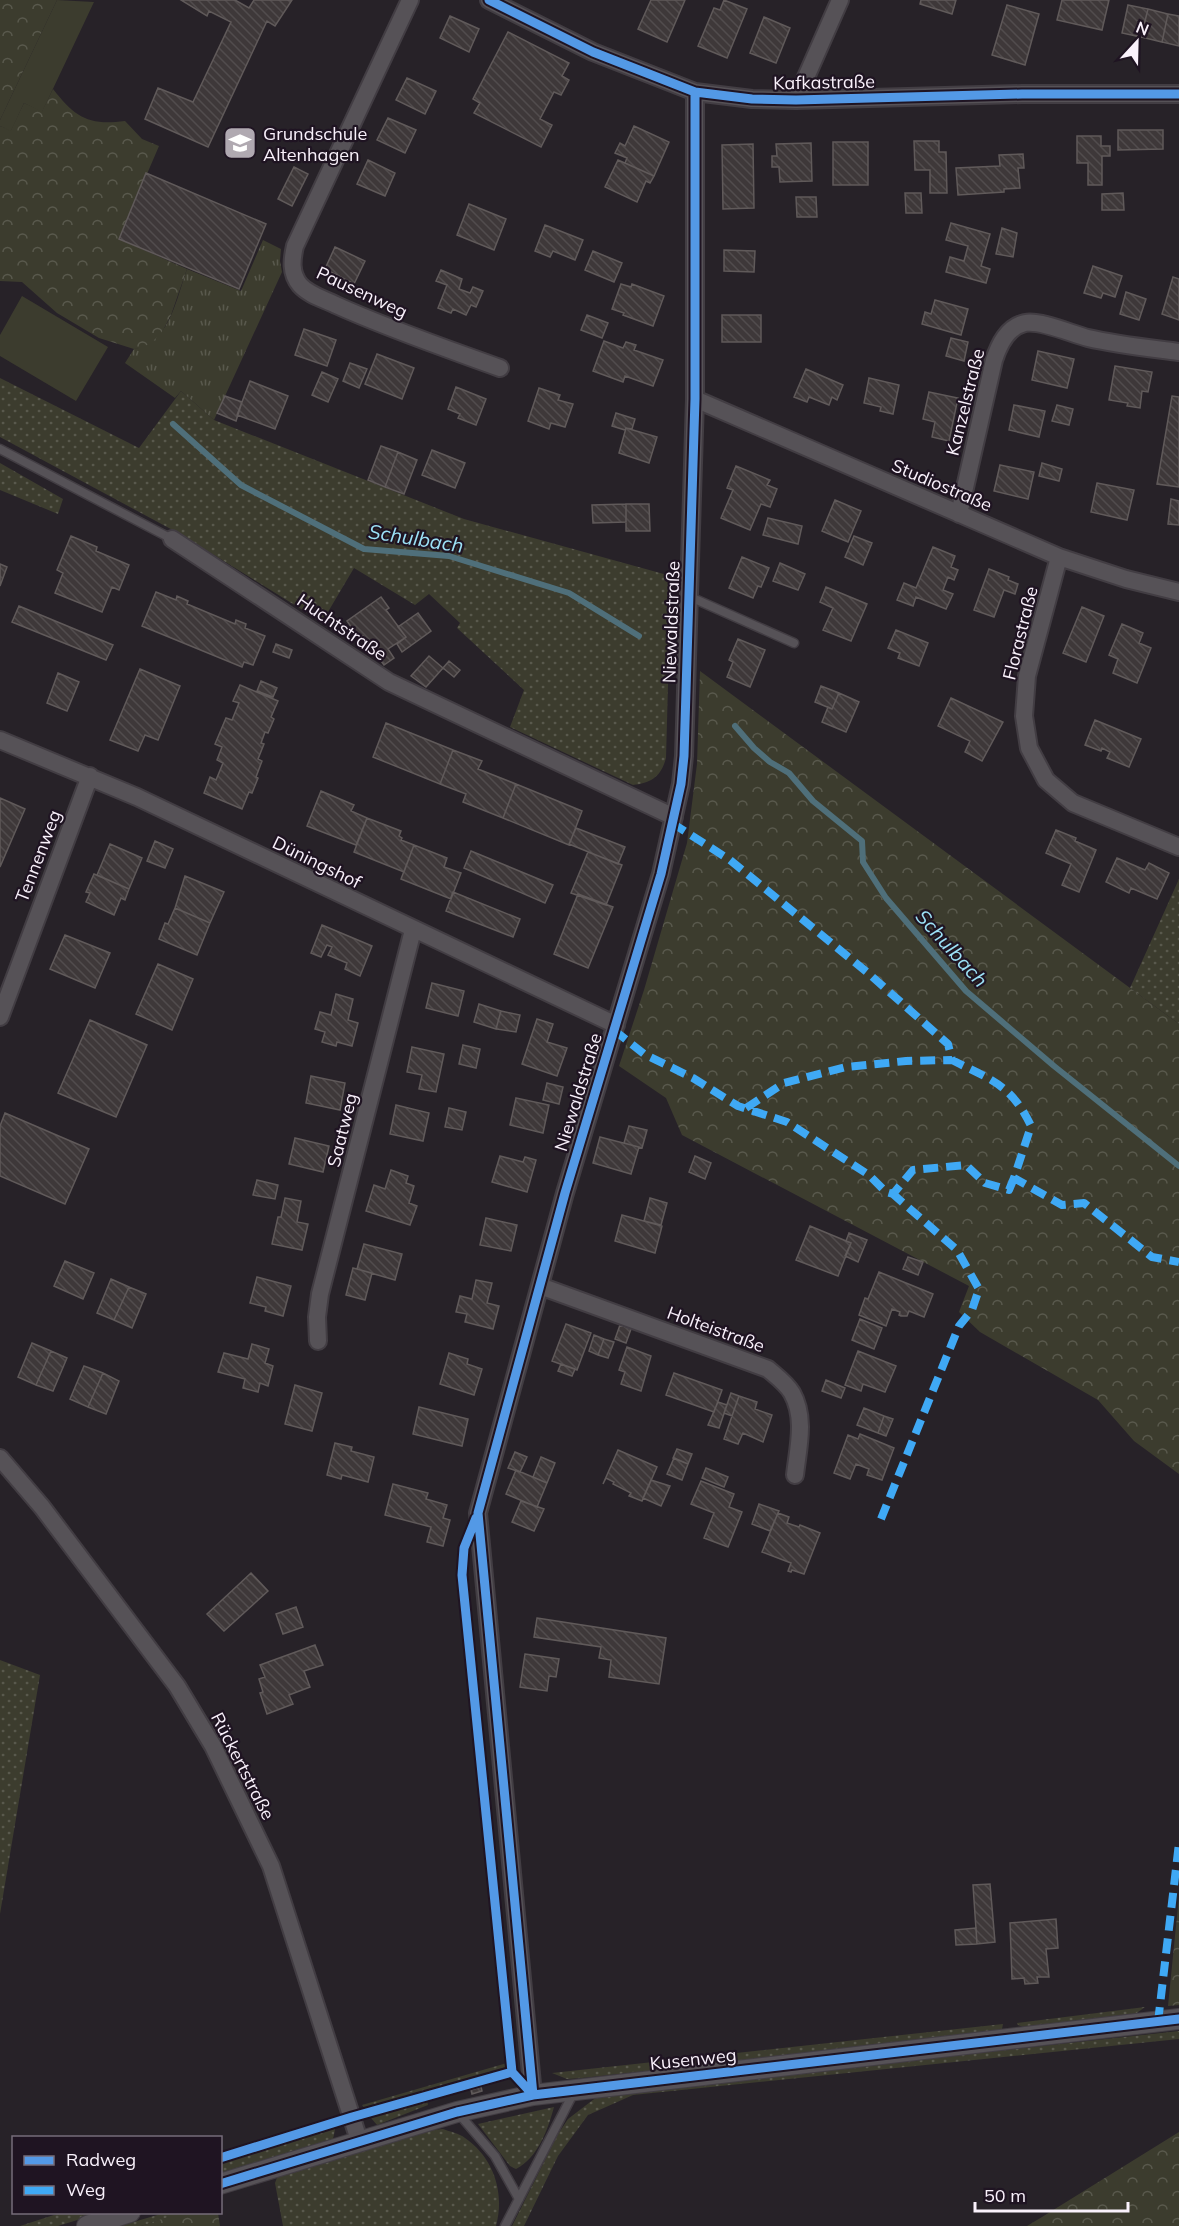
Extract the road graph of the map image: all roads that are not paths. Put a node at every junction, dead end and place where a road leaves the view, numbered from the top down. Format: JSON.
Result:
{"nodes":[{"id":1,"x":410,"y":0,"type":"edge"},
{"id":2,"x":489,"y":0,"type":"edge"},
{"id":3,"x":840,"y":0,"type":"edge"},
{"id":4,"x":695,"y":92,"type":"junction"},
{"id":5,"x":1179,"y":94,"type":"edge"},
{"id":6,"x":796,"y":100,"type":"junction"},
{"id":7,"x":1179,"y":352,"type":"edge"},
{"id":8,"x":500,"y":368,"type":"dead end"},
{"id":9,"x":694,"y":399,"type":"junction"},
{"id":10,"x":0,"y":449,"type":"edge"},
{"id":11,"x":958,"y":514,"type":"junction"},
{"id":12,"x":172,"y":539,"type":"joint"},
{"id":13,"x":1059,"y":557,"type":"junction"},
{"id":14,"x":1179,"y":592,"type":"edge"},
{"id":15,"x":688,"y":596,"type":"junction"},
{"id":16,"x":794,"y":644,"type":"dead end"},
{"id":17,"x":0,"y":740,"type":"edge"},
{"id":18,"x":90,"y":776,"type":"junction"},
{"id":19,"x":674,"y":817,"type":"junction"},
{"id":20,"x":1179,"y":847,"type":"edge"},
{"id":21,"x":413,"y":930,"type":"junction"},
{"id":22,"x":0,"y":1017,"type":"edge"},
{"id":23,"x":616,"y":1025,"type":"junction"},
{"id":24,"x":540,"y":1286,"type":"junction"},
{"id":25,"x":318,"y":1341,"type":"dead end"},
{"id":26,"x":0,"y":1458,"type":"edge"},
{"id":27,"x":795,"y":1475,"type":"dead end"},
{"id":28,"x":1179,"y":2019,"type":"edge"},
{"id":29,"x":576,"y":2089,"type":"junction"},
{"id":30,"x":533,"y":2095,"type":"junction"},
{"id":31,"x":458,"y":2112,"type":"junction"},
{"id":32,"x":359,"y":2140,"type":"junction"},
{"id":33,"x":222,"y":2183,"type":"edge"},
{"id":34,"x":519,"y":2199,"type":"junction"},
{"id":35,"x":124,"y":2214,"type":"edge"},
{"id":36,"x":87,"y":2226,"type":"edge"},
{"id":37,"x":505,"y":2226,"type":"edge"}],
"edges":[{"from":1,"to":8,"type":"street","name":"Pausenweg"},
{"from":2,"to":4,"type":"street","name":"Kafkastraße"},
{"from":3,"to":6,"type":"street"},
{"from":4,"to":6,"type":"street","name":"Kafkastraße"},
{"from":4,"to":9,"type":"street","name":"Niewaldstraße"},
{"from":5,"to":6,"type":"street","name":"Kafkastraße"},
{"from":7,"to":11,"type":"street","name":"Kanzelstraße"},
{"from":9,"to":11,"type":"street","name":"Studiostraße"},
{"from":9,"to":15,"type":"street","name":"Niewaldstraße"},
{"from":10,"to":12,"type":"lane","name":"Huchtstraße"},
{"from":11,"to":13,"type":"street","name":"Studiostraße"},
{"from":12,"to":19,"type":"street","name":"Huchtstraße"},
{"from":13,"to":14,"type":"street","name":"Studiostraße"},
{"from":13,"to":20,"type":"street","name":"Florastraße"},
{"from":15,"to":16,"type":"lane","name":"Niewaldstraße"},
{"from":15,"to":19,"type":"street","name":"Niewaldstraße"},
{"from":17,"to":18,"type":"street","name":"Düningshof"},
{"from":18,"to":21,"type":"street","name":"Düningshof"},
{"from":18,"to":22,"type":"street","name":"Tennenweg"},
{"from":19,"to":23,"type":"street","name":"Niewaldstraße"},
{"from":21,"to":23,"type":"street","name":"Düningshof"},
{"from":21,"to":25,"type":"street","name":"Saatweg"},
{"from":23,"to":24,"type":"street","name":"Niewaldstraße"},
{"from":24,"to":27,"type":"street","name":"Holteistraße"},
{"from":24,"to":30,"type":"street","name":"Niewaldstraße"},
{"from":26,"to":32,"type":"street","name":"Rückertstraße"},
{"from":28,"to":29,"type":"street","name":"Kusenweg"},
{"from":29,"to":30,"type":"street","name":"Kusenweg"},
{"from":29,"to":34,"type":"lane"},
{"from":30,"to":31,"type":"street","name":"Kusenweg"},
{"from":31,"to":32,"type":"street","name":"Kusenweg"},
{"from":31,"to":34,"type":"lane"},
{"from":32,"to":33,"type":"street","name":"Kusenweg"},
{"from":34,"to":37,"type":"lane"},
{"from":35,"to":36,"type":"street"}]}
